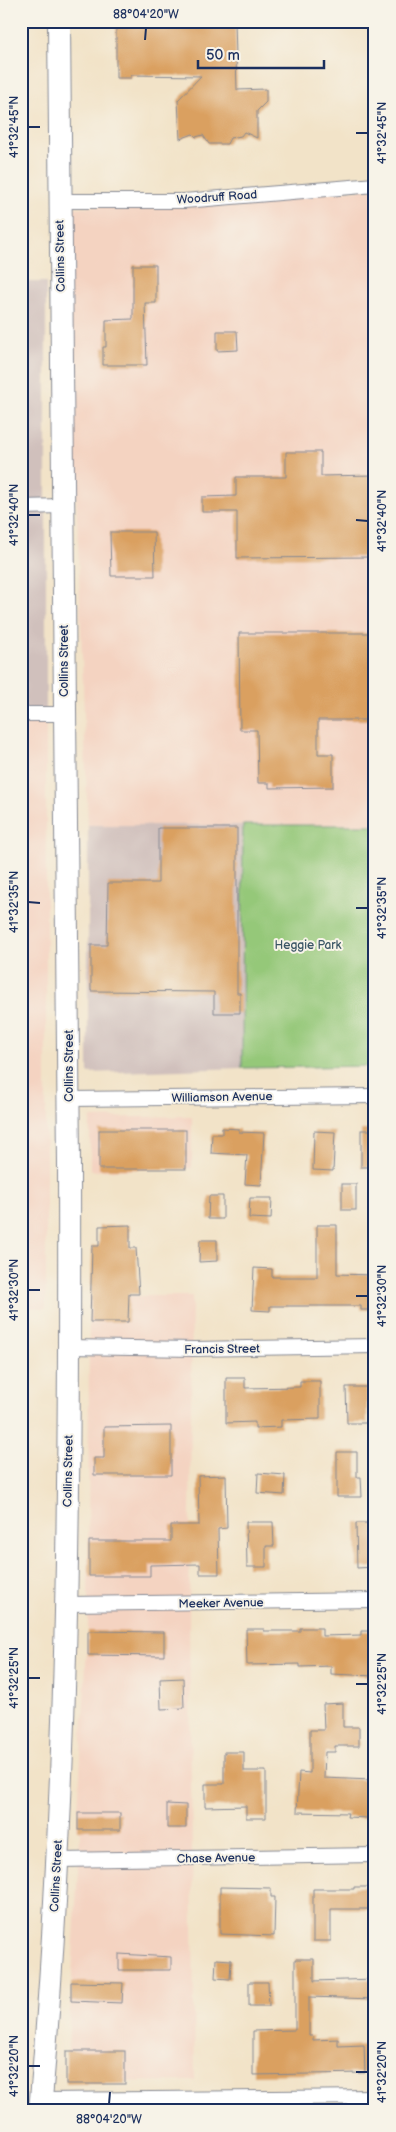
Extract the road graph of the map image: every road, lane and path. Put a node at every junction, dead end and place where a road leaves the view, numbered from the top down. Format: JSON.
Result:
{"nodes":[{"id":1,"x":59,"y":21,"type":"edge"},
{"id":2,"x":375,"y":185,"type":"edge"},
{"id":3,"x":59,"y":202,"type":"junction"},
{"id":4,"x":62,"y":506,"type":"junction"},
{"id":5,"x":21,"y":507,"type":"edge"},
{"id":6,"x":21,"y":714,"type":"edge"},
{"id":7,"x":64,"y":714,"type":"junction"},
{"id":8,"x":375,"y":1096,"type":"edge"},
{"id":9,"x":69,"y":1099,"type":"junction"},
{"id":10,"x":375,"y":1346,"type":"edge"},
{"id":11,"x":69,"y":1347,"type":"junction"},
{"id":12,"x":375,"y":1600,"type":"edge"},
{"id":13,"x":67,"y":1604,"type":"junction"},
{"id":14,"x":375,"y":1855,"type":"edge"},
{"id":15,"x":58,"y":1860,"type":"junction"},
{"id":16,"x":375,"y":2097,"type":"edge"},
{"id":17,"x":40,"y":2105,"type":"edge"}],
"edges":[{"from":1,"to":3,"type":"main road","name":"Collins Street"},
{"from":2,"to":3,"type":"street","name":"Woodruff Road"},
{"from":3,"to":4,"type":"main road","name":"Collins Street"},
{"from":4,"to":5,"type":"street"},
{"from":4,"to":7,"type":"main road","name":"Collins Street"},
{"from":6,"to":7,"type":"street"},
{"from":7,"to":9,"type":"main road","name":"Collins Street"},
{"from":8,"to":9,"type":"street","name":"Williamson Avenue"},
{"from":9,"to":11,"type":"main road","name":"Collins Street"},
{"from":10,"to":11,"type":"street","name":"Francis Street"},
{"from":11,"to":13,"type":"main road","name":"Collins Street"},
{"from":12,"to":13,"type":"street","name":"Meeker Avenue"},
{"from":13,"to":15,"type":"main road","name":"Collins Street"},
{"from":14,"to":15,"type":"street","name":"Chase Avenue"},
{"from":15,"to":17,"type":"main road","name":"Collins Street"},
{"from":16,"to":17,"type":"street"}]}
